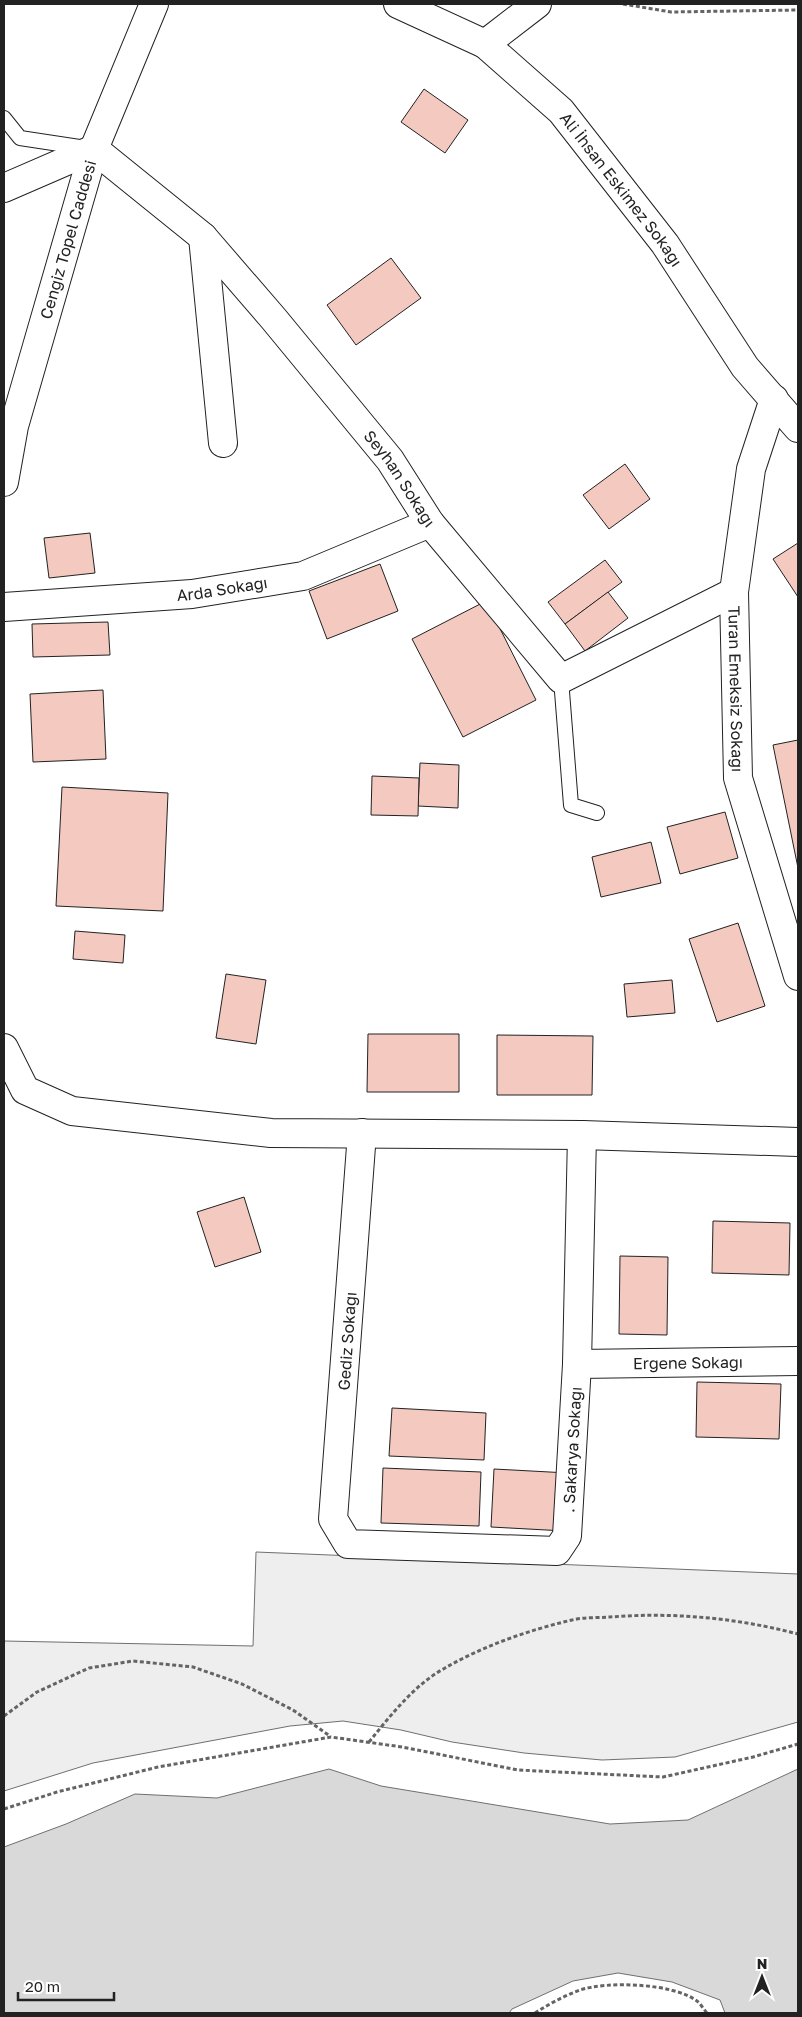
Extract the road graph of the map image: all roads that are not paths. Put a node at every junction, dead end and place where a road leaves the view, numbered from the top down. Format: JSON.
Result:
{"nodes":[{"id":1,"x":154,"y":4,"type":"edge"},
{"id":2,"x":398,"y":4,"type":"edge"},
{"id":3,"x":537,"y":4,"type":"edge"},
{"id":4,"x":485,"y":44,"type":"junction"},
{"id":5,"x":4,"y":118,"type":"edge"},
{"id":6,"x":94,"y":149,"type":"junction"},
{"id":7,"x":4,"y":188,"type":"edge"},
{"id":8,"x":202,"y":237,"type":"junction"},
{"id":9,"x":774,"y":399,"type":"junction"},
{"id":10,"x":798,"y":428,"type":"edge"},
{"id":11,"x":224,"y":443,"type":"dead end"},
{"id":12,"x":4,"y":482,"type":"edge"},
{"id":13,"x":430,"y":523,"type":"junction"},
{"id":14,"x":734,"y":592,"type":"junction"},
{"id":15,"x":4,"y":607,"type":"edge"},
{"id":16,"x":560,"y":679,"type":"junction"},
{"id":17,"x":597,"y":813,"type":"dead end"},
{"id":18,"x":798,"y":976,"type":"edge"},
{"id":19,"x":4,"y":1048,"type":"edge"},
{"id":20,"x":362,"y":1133,"type":"junction"},
{"id":21,"x":582,"y":1135,"type":"junction"},
{"id":22,"x":798,"y":1142,"type":"edge"},
{"id":23,"x":798,"y":1361,"type":"edge"},
{"id":24,"x":577,"y":1364,"type":"junction"},
{"id":25,"x":348,"y":1544,"type":"joint"}],
"edges":[{"from":1,"to":6,"type":"street","name":"Cengiz Topel Caddesi"},
{"from":2,"to":4,"type":"street","name":"Ali İhsan Eskimez Sokağı"},
{"from":3,"to":4,"type":"street"},
{"from":4,"to":9,"type":"street","name":"Ali İhsan Eskimez Sokağı"},
{"from":5,"to":6,"type":"lane"},
{"from":6,"to":7,"type":"street"},
{"from":6,"to":8,"type":"street","name":"Seyhan Sokağı"},
{"from":6,"to":12,"type":"street","name":"Cengiz Topel Caddesi"},
{"from":8,"to":11,"type":"street"},
{"from":8,"to":13,"type":"street","name":"Seyhan Sokağı"},
{"from":9,"to":10,"type":"street","name":"Ali İhsan Eskimez Sokağı"},
{"from":9,"to":14,"type":"street","name":"Turan Emeksiz Sokağı"},
{"from":13,"to":15,"type":"street","name":"Arda Sokağı"},
{"from":13,"to":16,"type":"street","name":"Seyhan Sokağı"},
{"from":14,"to":16,"type":"street"},
{"from":14,"to":18,"type":"street","name":"Turan Emeksiz Sokağı"},
{"from":16,"to":17,"type":"lane"},
{"from":19,"to":20,"type":"street"},
{"from":20,"to":21,"type":"street"},
{"from":20,"to":25,"type":"street","name":"Gediz Sokağı"},
{"from":21,"to":22,"type":"street"},
{"from":21,"to":24,"type":"street","name":". Sakarya Sokağı"},
{"from":23,"to":24,"type":"street","name":"Ergene Sokağı"},
{"from":24,"to":25,"type":"street","name":". Sakarya Sokağı"}]}
